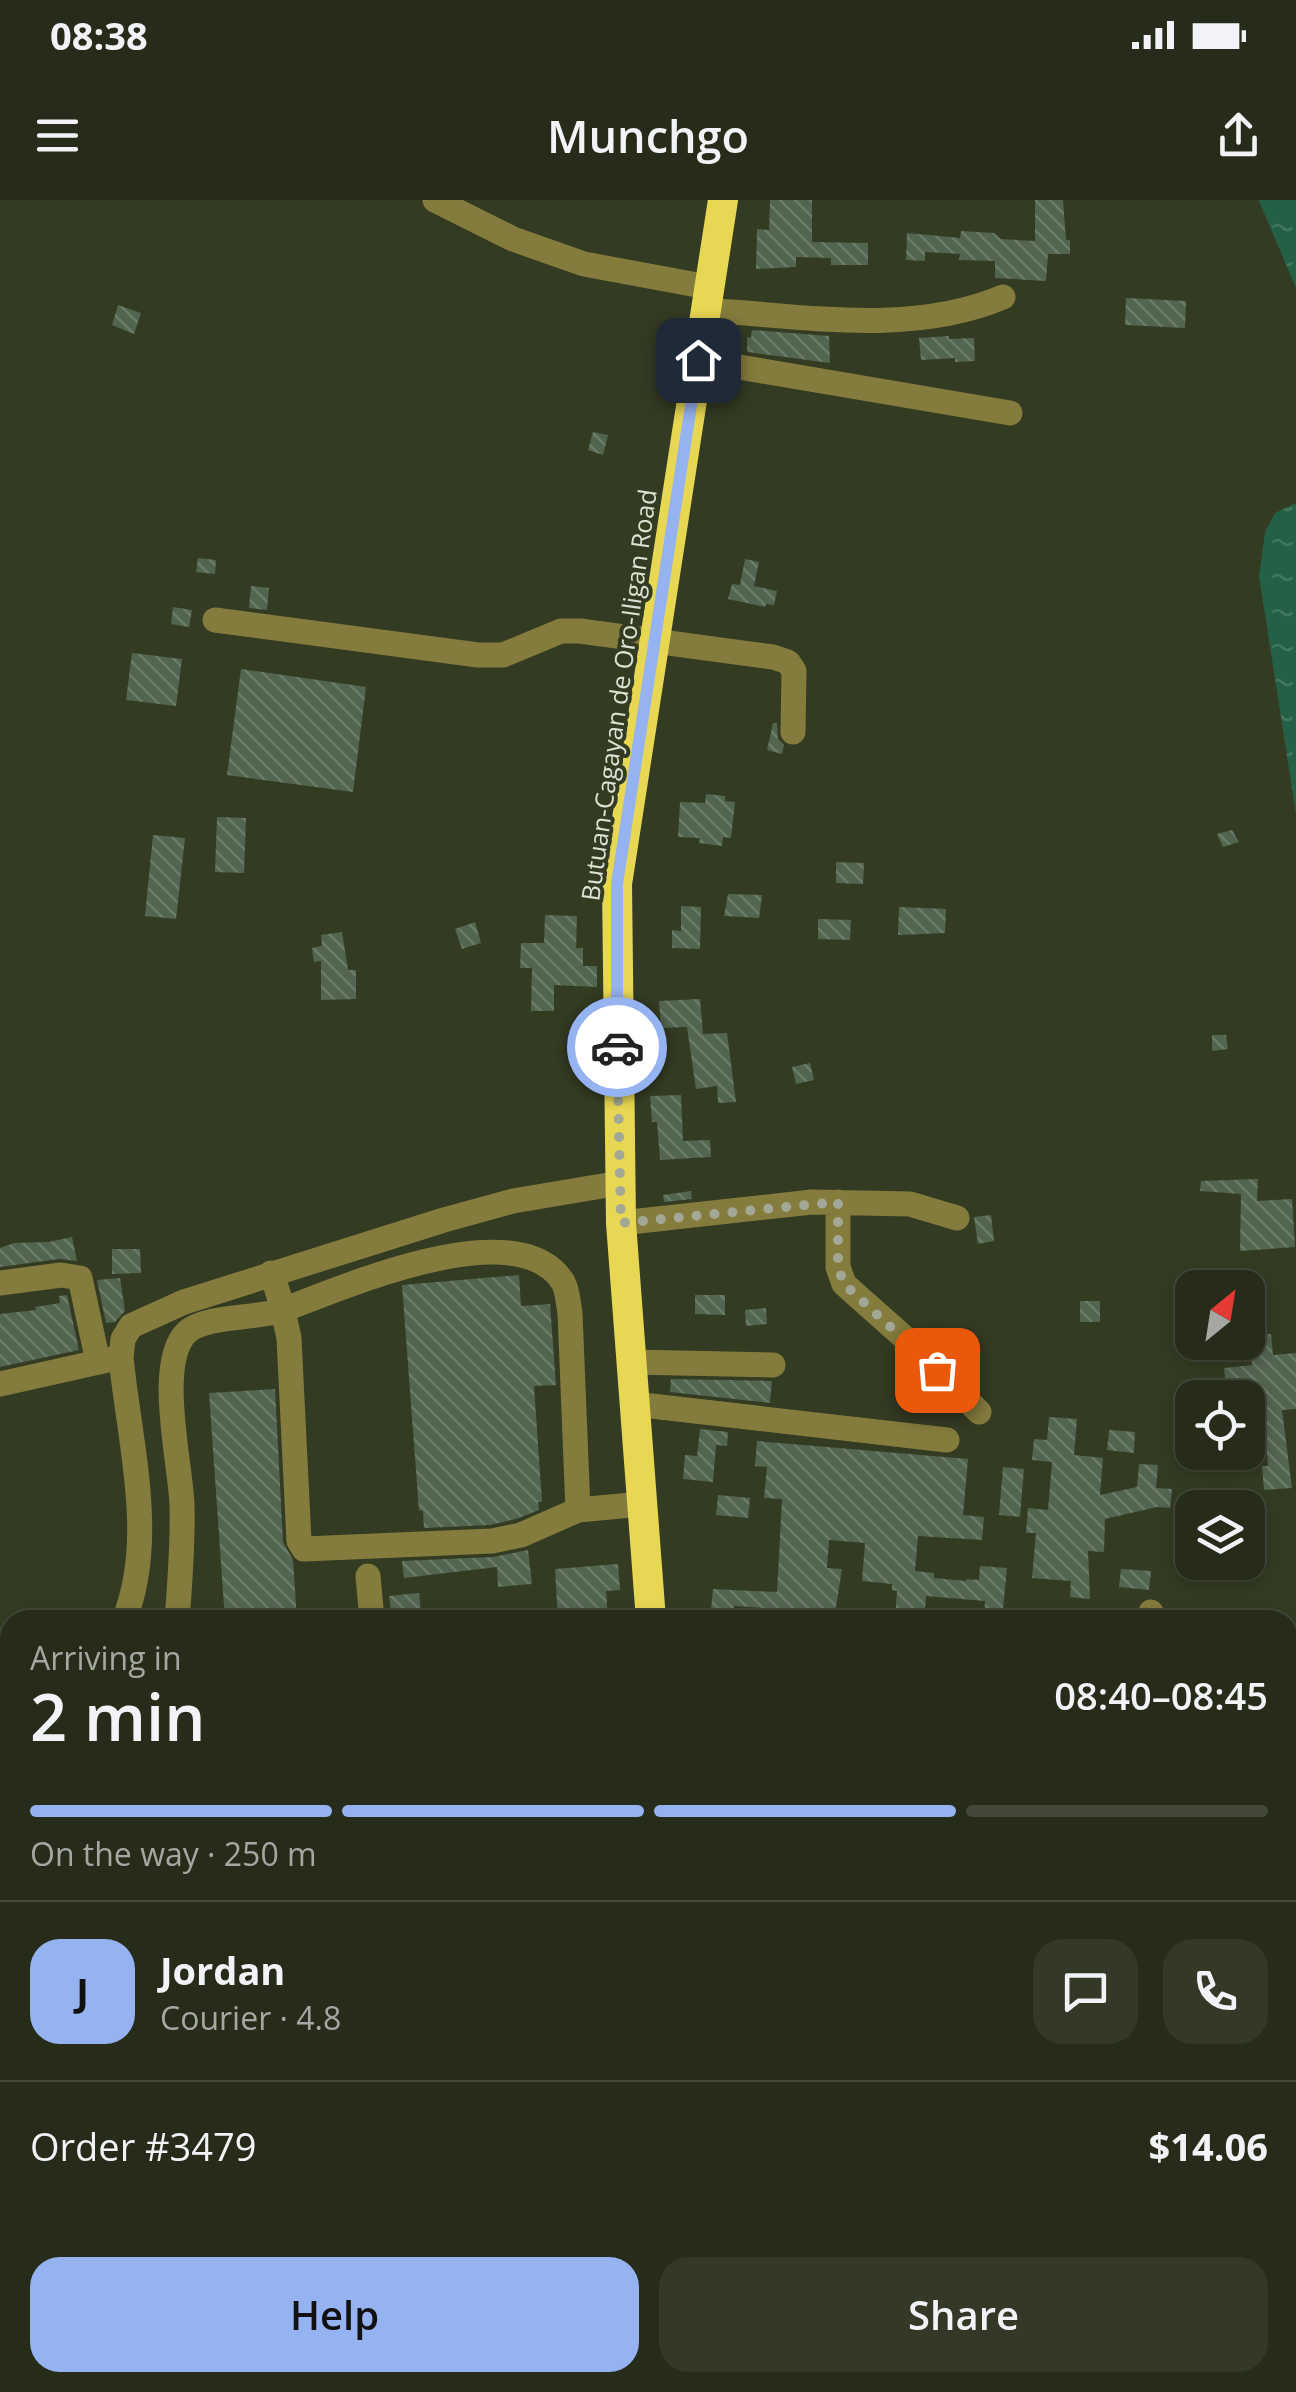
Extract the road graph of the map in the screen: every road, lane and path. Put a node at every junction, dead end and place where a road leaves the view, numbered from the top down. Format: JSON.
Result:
{"nodes":[{"id":1,"x":435,"y":200,"type":"edge"},
{"id":2,"x":723,"y":200,"type":"edge"},
{"id":3,"x":1003,"y":297,"type":"dead end"},
{"id":4,"x":707,"y":299,"type":"junction"},
{"id":5,"x":698,"y":360,"type":"junction"},
{"id":6,"x":1010,"y":413,"type":"dead end"},
{"id":7,"x":216,"y":620,"type":"dead end"},
{"id":8,"x":653,"y":640,"type":"junction"},
{"id":9,"x":793,"y":732,"type":"dead end"},
{"id":10,"x":620,"y":1183,"type":"junction"},
{"id":11,"x":838,"y":1202,"type":"junction"},
{"id":12,"x":957,"y":1218,"type":"dead end"},
{"id":13,"x":621,"y":1223,"type":"junction"},
{"id":14,"x":271,"y":1273,"type":"junction"},
{"id":15,"x":0,"y":1283,"type":"edge"},
{"id":16,"x":283,"y":1310,"type":"junction"},
{"id":17,"x":110,"y":1360,"type":"junction"},
{"id":18,"x":632,"y":1362,"type":"junction"},
{"id":19,"x":773,"y":1366,"type":"dead end"},
{"id":20,"x":0,"y":1384,"type":"edge"},
{"id":21,"x":634,"y":1404,"type":"junction"},
{"id":22,"x":979,"y":1412,"type":"dead end"},
{"id":23,"x":947,"y":1440,"type":"dead end"},
{"id":24,"x":642,"y":1504,"type":"junction"},
{"id":25,"x":578,"y":1510,"type":"junction"},
{"id":26,"x":368,"y":1576,"type":"dead end"},
{"id":27,"x":128,"y":1610,"type":"edge"},
{"id":28,"x":177,"y":1610,"type":"edge"},
{"id":29,"x":371,"y":1610,"type":"edge"},
{"id":30,"x":649,"y":1610,"type":"edge"}],
"edges":[{"from":1,"to":4,"type":"street"},
{"from":2,"to":4,"type":"highway","name":"Butuan-Cagayan de Oro-Iligan Road"},
{"from":3,"to":4,"type":"street"},
{"from":4,"to":5,"type":"highway","name":"Butuan-Cagayan de Oro-Iligan Road"},
{"from":5,"to":6,"type":"street"},
{"from":5,"to":8,"type":"highway","name":"Butuan-Cagayan de Oro-Iligan Road"},
{"from":7,"to":8,"type":"street"},
{"from":8,"to":9,"type":"street"},
{"from":8,"to":10,"type":"highway","name":"Butuan-Cagayan de Oro-Iligan Road"},
{"from":10,"to":13,"type":"highway","name":"Butuan-Cagayan de Oro-Iligan Road"},
{"from":10,"to":14,"type":"street"},
{"from":11,"to":12,"type":"street"},
{"from":11,"to":13,"type":"street"},
{"from":11,"to":22,"type":"street"},
{"from":13,"to":18,"type":"highway","name":"Butuan-Cagayan de Oro-Iligan Road"},
{"from":14,"to":16,"type":"street"},
{"from":14,"to":17,"type":"street"},
{"from":15,"to":17,"type":"street"},
{"from":16,"to":25,"type":"street"},
{"from":16,"to":25,"type":"street"},
{"from":16,"to":28,"type":"street"},
{"from":17,"to":20,"type":"street"},
{"from":17,"to":27,"type":"street"},
{"from":18,"to":19,"type":"street"},
{"from":18,"to":21,"type":"highway","name":"Butuan-Cagayan de Oro-Iligan Road"},
{"from":21,"to":23,"type":"street"},
{"from":21,"to":24,"type":"highway","name":"Butuan-Cagayan de Oro-Iligan Road"},
{"from":24,"to":25,"type":"street"},
{"from":24,"to":30,"type":"highway","name":"Butuan-Cagayan de Oro-Iligan Road"},
{"from":26,"to":29,"type":"street"}]}
